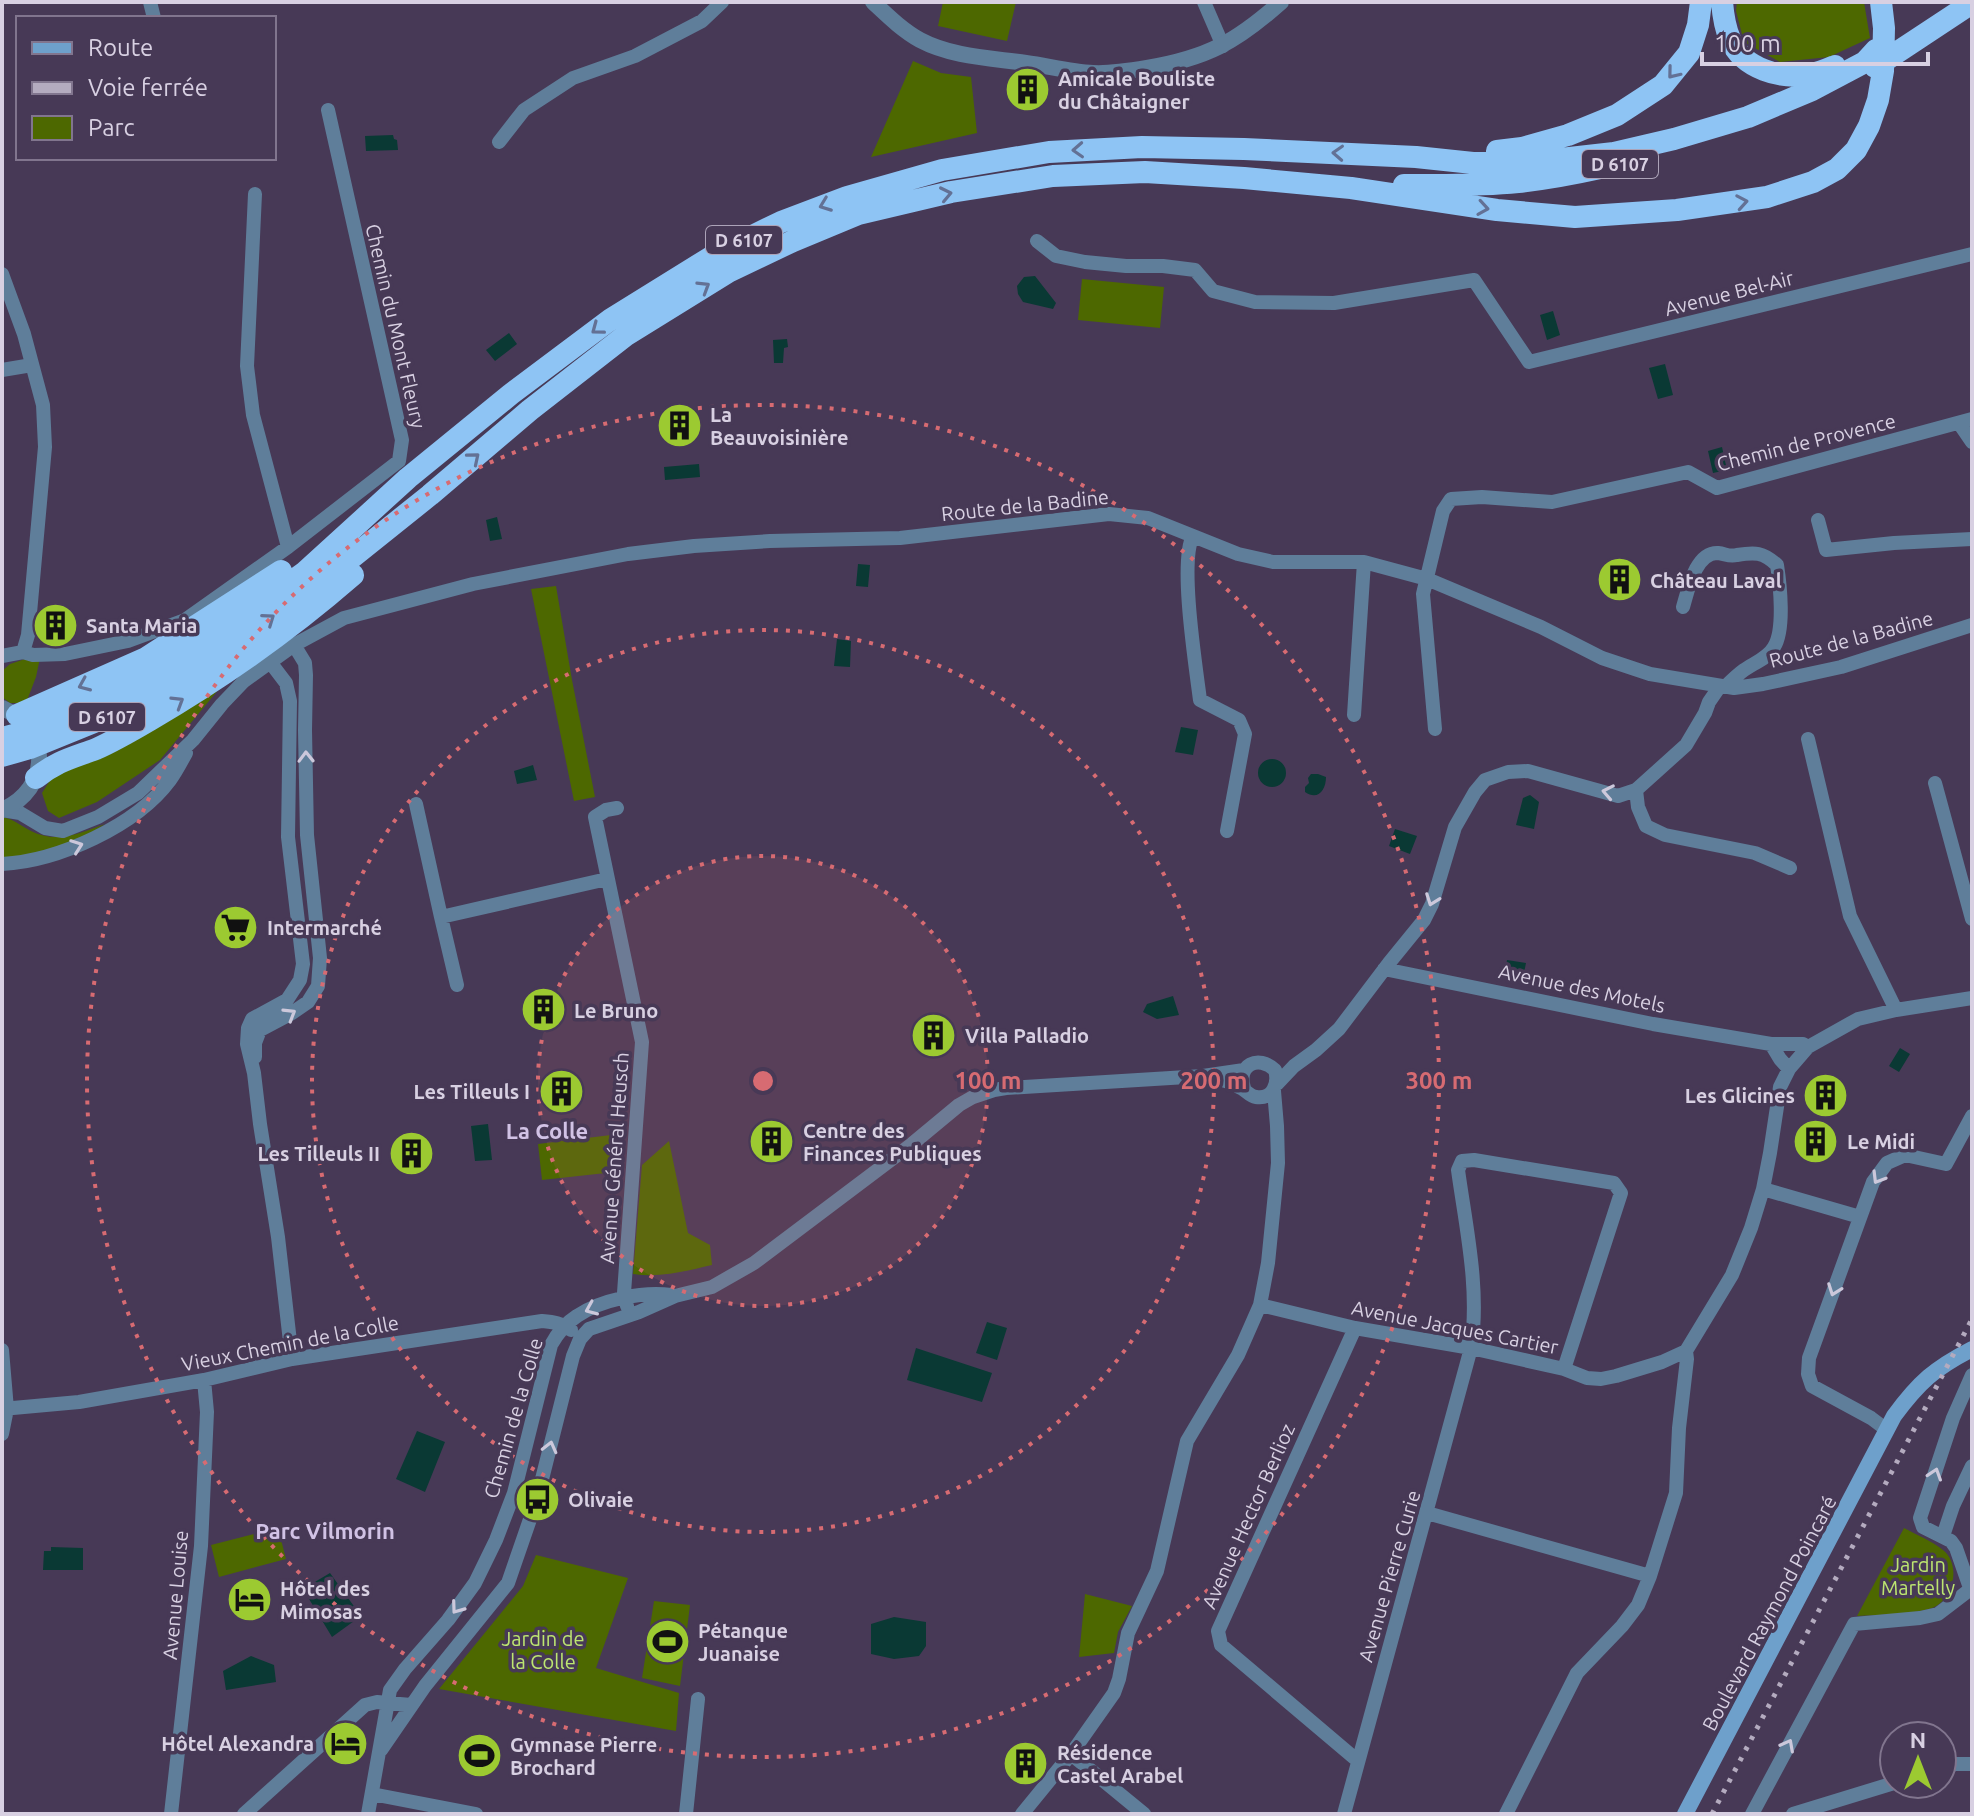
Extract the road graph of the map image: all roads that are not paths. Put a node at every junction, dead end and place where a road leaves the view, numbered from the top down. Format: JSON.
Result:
{"nodes":[{"id":1,"x":722,"y":2,"type":"edge"},
{"id":2,"x":873,"y":2,"type":"edge"},
{"id":3,"x":1204,"y":2,"type":"edge"},
{"id":4,"x":1281,"y":2,"type":"edge"},
{"id":5,"x":1701,"y":2,"type":"edge"},
{"id":6,"x":1722,"y":2,"type":"edge"},
{"id":7,"x":1881,"y":2,"type":"edge"},
{"id":8,"x":1950,"y":2,"type":"edge"},
{"id":9,"x":1972,"y":3,"type":"edge"},
{"id":10,"x":1223,"y":46,"type":"junction"},
{"id":11,"x":1875,"y":59,"type":"junction"},
{"id":12,"x":328,"y":110,"type":"dead end"},
{"id":13,"x":499,"y":142,"type":"dead end"},
{"id":14,"x":1416,"y":157,"type":"junction"},
{"id":15,"x":1351,"y":188,"type":"junction"},
{"id":16,"x":255,"y":194,"type":"dead end"},
{"id":17,"x":1037,"y":241,"type":"dead end"},
{"id":18,"x":1972,"y":254,"type":"edge"},
{"id":19,"x":2,"y":274,"type":"edge"},
{"id":20,"x":32,"y":365,"type":"junction"},
{"id":21,"x":2,"y":370,"type":"edge"},
{"id":22,"x":1965,"y":421,"type":"edge"},
{"id":23,"x":1972,"y":442,"type":"edge"},
{"id":24,"x":408,"y":478,"type":"junction"},
{"id":25,"x":430,"y":495,"type":"junction"},
{"id":26,"x":1818,"y":520,"type":"dead end"},
{"id":27,"x":1193,"y":536,"type":"junction"},
{"id":28,"x":1972,"y":539,"type":"edge"},
{"id":29,"x":288,"y":547,"type":"junction"},
{"id":30,"x":1364,"y":562,"type":"junction"},
{"id":31,"x":1427,"y":579,"type":"junction"},
{"id":32,"x":1683,"y":607,"type":"dead end"},
{"id":33,"x":1972,"y":625,"type":"edge"},
{"id":34,"x":294,"y":645,"type":"junction"},
{"id":35,"x":23,"y":652,"type":"junction"},
{"id":36,"x":2,"y":656,"type":"edge"},
{"id":37,"x":201,"y":657,"type":"junction"},
{"id":38,"x":270,"y":662,"type":"junction"},
{"id":39,"x":1722,"y":687,"type":"junction"},
{"id":40,"x":9,"y":711,"type":"edge"},
{"id":41,"x":1354,"y":715,"type":"dead end"},
{"id":42,"x":1435,"y":729,"type":"dead end"},
{"id":43,"x":2,"y":738,"type":"edge"},
{"id":44,"x":1808,"y":739,"type":"dead end"},
{"id":45,"x":193,"y":740,"type":"junction"},
{"id":46,"x":2,"y":756,"type":"edge"},
{"id":47,"x":36,"y":778,"type":"junction"},
{"id":48,"x":1935,"y":783,"type":"dead end"},
{"id":49,"x":1636,"y":790,"type":"junction"},
{"id":50,"x":24,"y":797,"type":"junction"},
{"id":51,"x":416,"y":804,"type":"dead end"},
{"id":52,"x":617,"y":808,"type":"dead end"},
{"id":53,"x":2,"y":810,"type":"edge"},
{"id":54,"x":32,"y":822,"type":"junction"},
{"id":55,"x":1227,"y":831,"type":"dead end"},
{"id":56,"x":307,"y":835,"type":"junction"},
{"id":57,"x":288,"y":837,"type":"junction"},
{"id":58,"x":2,"y":864,"type":"edge"},
{"id":59,"x":1790,"y":868,"type":"dead end"},
{"id":60,"x":607,"y":879,"type":"junction"},
{"id":61,"x":441,"y":917,"type":"junction"},
{"id":62,"x":1972,"y":919,"type":"edge"},
{"id":63,"x":1384,"y":969,"type":"junction"},
{"id":64,"x":457,"y":985,"type":"dead end"},
{"id":65,"x":1972,"y":998,"type":"edge"},
{"id":66,"x":1896,"y":1010,"type":"junction"},
{"id":67,"x":1771,"y":1044,"type":"junction"},
{"id":68,"x":1808,"y":1047,"type":"junction"},
{"id":69,"x":1789,"y":1069,"type":"junction"},
{"id":70,"x":1244,"y":1070,"type":"junction"},
{"id":71,"x":254,"y":1073,"type":"junction"},
{"id":72,"x":1224,"y":1077,"type":"junction"},
{"id":73,"x":1275,"y":1082,"type":"junction"},
{"id":74,"x":1244,"y":1088,"type":"junction"},
{"id":75,"x":1256,"y":1097,"type":"junction"},
{"id":76,"x":1972,"y":1116,"type":"edge"},
{"id":77,"x":1277,"y":1126,"type":"junction"},
{"id":78,"x":1763,"y":1189,"type":"junction"},
{"id":79,"x":1860,"y":1217,"type":"junction"},
{"id":80,"x":675,"y":1296,"type":"junction"},
{"id":81,"x":625,"y":1299,"type":"junction"},
{"id":82,"x":1260,"y":1305,"type":"junction"},
{"id":83,"x":629,"y":1315,"type":"junction"},
{"id":84,"x":566,"y":1326,"type":"junction"},
{"id":85,"x":1355,"y":1328,"type":"junction"},
{"id":86,"x":580,"y":1339,"type":"junction"},
{"id":87,"x":1471,"y":1348,"type":"junction"},
{"id":88,"x":1972,"y":1349,"type":"edge"},
{"id":89,"x":2,"y":1350,"type":"edge"},
{"id":90,"x":1686,"y":1351,"type":"junction"},
{"id":91,"x":292,"y":1359,"type":"junction"},
{"id":92,"x":1564,"y":1369,"type":"junction"},
{"id":93,"x":1972,"y":1375,"type":"edge"},
{"id":94,"x":204,"y":1380,"type":"junction"},
{"id":95,"x":4,"y":1409,"type":"edge"},
{"id":96,"x":1887,"y":1430,"type":"junction"},
{"id":97,"x":2,"y":1434,"type":"edge"},
{"id":98,"x":1972,"y":1466,"type":"edge"},
{"id":99,"x":1427,"y":1513,"type":"junction"},
{"id":100,"x":1943,"y":1536,"type":"junction"},
{"id":101,"x":496,"y":1540,"type":"junction"},
{"id":102,"x":520,"y":1549,"type":"junction"},
{"id":103,"x":1650,"y":1576,"type":"junction"},
{"id":104,"x":1971,"y":1588,"type":"edge"},
{"id":105,"x":405,"y":1669,"type":"junction"},
{"id":106,"x":425,"y":1686,"type":"junction"},
{"id":107,"x":698,"y":1699,"type":"dead end"},
{"id":108,"x":387,"y":1703,"type":"junction"},
{"id":109,"x":411,"y":1705,"type":"junction"},
{"id":110,"x":381,"y":1750,"type":"junction"},
{"id":111,"x":1071,"y":1754,"type":"junction"},
{"id":112,"x":1358,"y":1761,"type":"junction"},
{"id":113,"x":1878,"y":1788,"type":"edge"},
{"id":114,"x":372,"y":1794,"type":"junction"},
{"id":115,"x":171,"y":1814,"type":"edge"},
{"id":116,"x":244,"y":1814,"type":"edge"},
{"id":117,"x":368,"y":1814,"type":"edge"},
{"id":118,"x":476,"y":1814,"type":"edge"},
{"id":119,"x":686,"y":1814,"type":"edge"},
{"id":120,"x":1022,"y":1814,"type":"edge"},
{"id":121,"x":1144,"y":1814,"type":"edge"},
{"id":122,"x":1344,"y":1814,"type":"edge"},
{"id":123,"x":1506,"y":1814,"type":"edge"},
{"id":124,"x":1685,"y":1814,"type":"edge"},
{"id":125,"x":1752,"y":1814,"type":"edge"},
{"id":126,"x":1793,"y":1814,"type":"edge"}],
"edges":[{"from":1,"to":13,"type":"street"},
{"from":2,"to":10,"type":"street"},
{"from":3,"to":10,"type":"street"},
{"from":4,"to":10,"type":"street"},
{"from":5,"to":14,"type":"highway","one_way":true},
{"from":6,"to":11,"type":"highway"},
{"from":15,"to":7,"type":"highway","one_way":true},
{"from":8,"to":11,"type":"highway","number":"D 6107"},
{"from":9,"to":11,"type":"highway","number":"D 6107"},
{"from":11,"to":14,"type":"highway","number":"D 6107"},
{"from":11,"to":15,"type":"highway","number":"D 6107"},
{"from":12,"to":29,"type":"street","name":"Chemin du Mont Fleury"},
{"from":14,"to":24,"type":"highway","number":"D 6107","one_way":true},
{"from":25,"to":15,"type":"highway","number":"D 6107","one_way":true},
{"from":16,"to":29,"type":"street"},
{"from":17,"to":18,"type":"street","name":"Avenue Bel-Air"},
{"from":19,"to":20,"type":"street"},
{"from":20,"to":21,"type":"street"},
{"from":20,"to":35,"type":"street"},
{"from":22,"to":23,"type":"street"},
{"from":22,"to":31,"type":"street","name":"Chemin de Provence"},
{"from":24,"to":37,"type":"highway","number":"D 6107"},
{"from":24,"to":40,"type":"highway","one_way":true},
{"from":37,"to":25,"type":"highway","number":"D 6107","one_way":true},
{"from":47,"to":25,"type":"highway","one_way":true},
{"from":26,"to":28,"type":"street"},
{"from":27,"to":30,"type":"street","name":"Route de la Badine"},
{"from":27,"to":34,"type":"street","name":"Route de la Badine"},
{"from":27,"to":55,"type":"street"},
{"from":29,"to":35,"type":"street"},
{"from":30,"to":31,"type":"street","name":"Route de la Badine"},
{"from":30,"to":41,"type":"street"},
{"from":31,"to":39,"type":"street","name":"Route de la Badine"},
{"from":31,"to":42,"type":"street"},
{"from":32,"to":39,"type":"street"},
{"from":33,"to":39,"type":"street","name":"Route de la Badine"},
{"from":34,"to":38,"type":"street","name":"Route de la Badine"},
{"from":56,"to":34,"type":"street","one_way":true},
{"from":35,"to":36,"type":"street"},
{"from":37,"to":43,"type":"highway","number":"D 6107"},
{"from":37,"to":46,"type":"highway","number":"D 6107"},
{"from":38,"to":45,"type":"street","name":"Route de la Badine"},
{"from":38,"to":57,"type":"street"},
{"from":39,"to":49,"type":"street"},
{"from":40,"to":47,"type":"street"},
{"from":44,"to":66,"type":"street"},
{"from":45,"to":54,"type":"street","name":"Route de la Badine"},
{"from":58,"to":45,"type":"street","name":"Route de la Badine","one_way":true},
{"from":47,"to":50,"type":"street"},
{"from":48,"to":62,"type":"street"},
{"from":49,"to":59,"type":"street"},
{"from":49,"to":63,"type":"street","one_way":true},
{"from":50,"to":53,"type":"street"},
{"from":50,"to":54,"type":"street"},
{"from":51,"to":61,"type":"street"},
{"from":52,"to":60,"type":"street","name":"Avenue Général Heusch"},
{"from":53,"to":54,"type":"street","name":"Route de la Badine"},
{"from":56,"to":57,"type":"street"},
{"from":71,"to":56,"type":"street","one_way":true},
{"from":57,"to":71,"type":"street"},
{"from":60,"to":61,"type":"street"},
{"from":60,"to":81,"type":"street","name":"Avenue Général Heusch"},
{"from":61,"to":64,"type":"street"},
{"from":63,"to":67,"type":"street","name":"Avenue des Motels"},
{"from":63,"to":73,"type":"street"},
{"from":65,"to":66,"type":"street"},
{"from":66,"to":68,"type":"street"},
{"from":67,"to":68,"type":"street","name":"Avenue des Motels"},
{"from":67,"to":69,"type":"street"},
{"from":68,"to":69,"type":"street"},
{"from":69,"to":78,"type":"street"},
{"from":70,"to":72,"type":"street","name":"Chemin de la Colle"},
{"from":70,"to":73,"type":"street"},
{"from":70,"to":74,"type":"street"},
{"from":71,"to":91,"type":"street"},
{"from":72,"to":74,"type":"street","name":"Chemin de la Colle"},
{"from":72,"to":80,"type":"street","name":"Chemin de la Colle"},
{"from":73,"to":75,"type":"street"},
{"from":73,"to":77,"type":"street"},
{"from":74,"to":75,"type":"street"},
{"from":75,"to":77,"type":"street"},
{"from":76,"to":79,"type":"street","one_way":true},
{"from":77,"to":82,"type":"street"},
{"from":78,"to":79,"type":"street"},
{"from":78,"to":90,"type":"street"},
{"from":79,"to":96,"type":"street","one_way":true},
{"from":80,"to":81,"type":"street","name":"Chemin de la Colle"},
{"from":80,"to":83,"type":"street","name":"Chemin de la Colle"},
{"from":81,"to":83,"type":"street"},
{"from":81,"to":84,"type":"street","name":"Chemin de la Colle","one_way":true},
{"from":82,"to":85,"type":"street","name":"Avenue Jacques Cartier"},
{"from":82,"to":111,"type":"street"},
{"from":83,"to":86,"type":"street","name":"Chemin de la Colle"},
{"from":84,"to":86,"type":"street"},
{"from":84,"to":91,"type":"street","name":"Vieux Chemin de la Colle"},
{"from":84,"to":101,"type":"street","name":"Chemin de la Colle"},
{"from":85,"to":87,"type":"street","name":"Avenue Jacques Cartier"},
{"from":85,"to":112,"type":"street","name":"Avenue Hector Berlioz"},
{"from":102,"to":86,"type":"street","name":"Chemin de la Colle","one_way":true},
{"from":87,"to":92,"type":"street","name":"Avenue Jacques Cartier"},
{"from":87,"to":92,"type":"street","name":"Avenue Pierre Curie"},
{"from":87,"to":99,"type":"street","name":"Avenue Pierre Curie"},
{"from":88,"to":96,"type":"main road","name":"Boulevard Raymond Poincaré"},
{"from":89,"to":95,"type":"street"},
{"from":90,"to":92,"type":"street","name":"Avenue Jacques Cartier"},
{"from":90,"to":103,"type":"street"},
{"from":91,"to":94,"type":"street","name":"Vieux Chemin de la Colle"},
{"from":100,"to":93,"type":"street","one_way":true},
{"from":94,"to":95,"type":"street","name":"Vieux Chemin de la Colle"},
{"from":94,"to":115,"type":"street","name":"Avenue Louise"},
{"from":95,"to":97,"type":"street"},
{"from":96,"to":124,"type":"main road","name":"Boulevard Raymond Poincaré"},
{"from":98,"to":100,"type":"street"},
{"from":99,"to":103,"type":"street"},
{"from":99,"to":112,"type":"street","name":"Avenue Pierre Curie"},
{"from":100,"to":104,"type":"street"},
{"from":101,"to":102,"type":"street"},
{"from":101,"to":105,"type":"street","name":"Chemin de la Colle","one_way":true},
{"from":102,"to":106,"type":"street","name":"Chemin de la Colle"},
{"from":103,"to":123,"type":"street"},
{"from":125,"to":104,"type":"street","one_way":true},
{"from":105,"to":106,"type":"street"},
{"from":105,"to":108,"type":"street","name":"Chemin de la Colle"},
{"from":106,"to":109,"type":"street","name":"Chemin de la Colle"},
{"from":107,"to":119,"type":"street"},
{"from":108,"to":109,"type":"street"},
{"from":108,"to":110,"type":"street"},
{"from":108,"to":116,"type":"street"},
{"from":109,"to":110,"type":"street","name":"Chemin de la Colle"},
{"from":110,"to":114,"type":"street"},
{"from":111,"to":120,"type":"street"},
{"from":111,"to":121,"type":"street"},
{"from":112,"to":122,"type":"street","name":"Avenue Pierre Curie"},
{"from":113,"to":126,"type":"street"},
{"from":114,"to":117,"type":"street"},
{"from":114,"to":118,"type":"street"}]}
